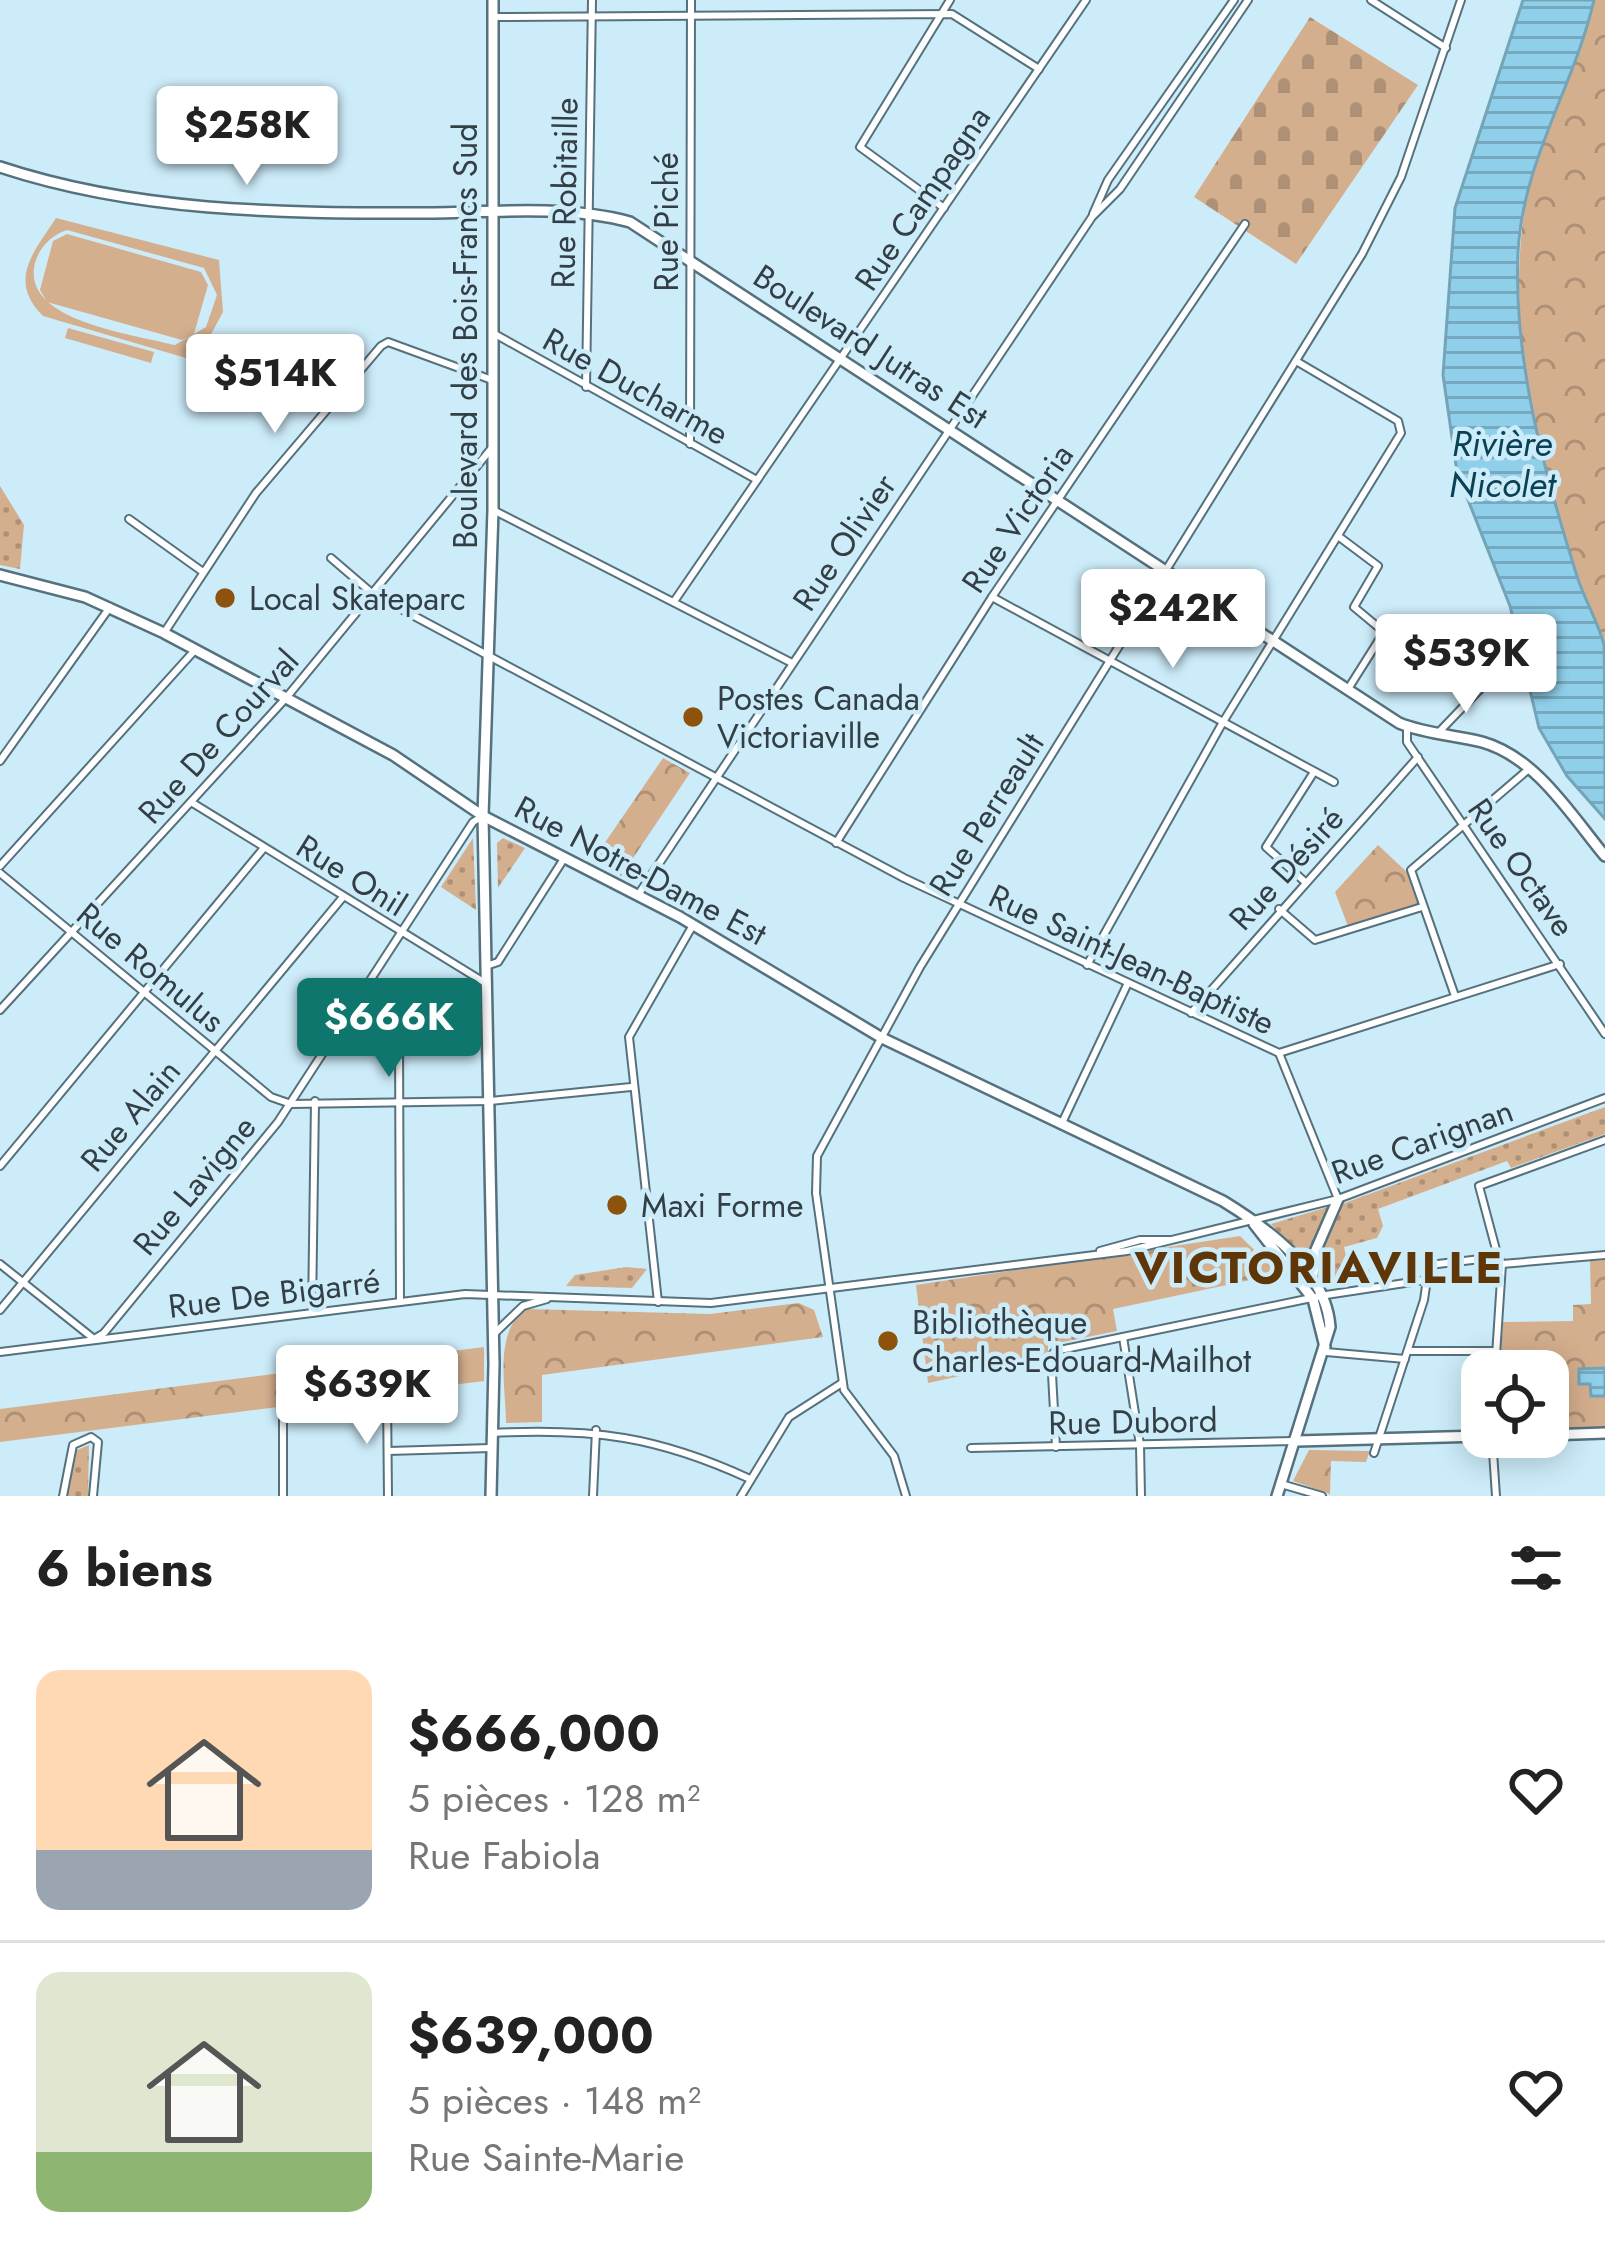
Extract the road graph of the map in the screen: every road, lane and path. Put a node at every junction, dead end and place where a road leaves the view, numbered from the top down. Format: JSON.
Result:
{"nodes":[{"id":1,"x":493,"y":0,"type":"edge"},
{"id":2,"x":592,"y":0,"type":"edge"},
{"id":3,"x":691,"y":0,"type":"edge"},
{"id":4,"x":950,"y":0,"type":"edge"},
{"id":5,"x":1086,"y":0,"type":"edge"},
{"id":6,"x":1234,"y":0,"type":"edge"},
{"id":7,"x":1248,"y":0,"type":"edge"},
{"id":8,"x":1371,"y":0,"type":"edge"},
{"id":9,"x":1461,"y":0,"type":"edge"},
{"id":10,"x":940,"y":14,"type":"junction"},
{"id":11,"x":691,"y":15,"type":"junction"},
{"id":12,"x":592,"y":16,"type":"junction"},
{"id":13,"x":493,"y":17,"type":"junction"},
{"id":14,"x":1446,"y":48,"type":"junction"},
{"id":15,"x":1039,"y":69,"type":"junction"},
{"id":16,"x":0,"y":167,"type":"edge"},
{"id":17,"x":944,"y":208,"type":"junction"},
{"id":18,"x":491,"y":212,"type":"junction"},
{"id":19,"x":589,"y":216,"type":"junction"},
{"id":20,"x":1092,"y":218,"type":"junction"},
{"id":21,"x":1245,"y":224,"type":"dead end"},
{"id":22,"x":690,"y":260,"type":"junction"},
{"id":23,"x":492,"y":332,"type":"junction"},
{"id":24,"x":841,"y":359,"type":"junction"},
{"id":25,"x":1296,"y":361,"type":"junction"},
{"id":26,"x":492,"y":380,"type":"junction"},
{"id":27,"x":586,"y":387,"type":"junction"},
{"id":28,"x":949,"y":429,"type":"junction"},
{"id":29,"x":690,"y":444,"type":"junction"},
{"id":30,"x":493,"y":446,"type":"junction"},
{"id":31,"x":757,"y":480,"type":"junction"},
{"id":32,"x":493,"y":484,"type":"junction"},
{"id":33,"x":463,"y":487,"type":"junction"},
{"id":34,"x":1057,"y":500,"type":"junction"},
{"id":35,"x":494,"y":510,"type":"junction"},
{"id":36,"x":129,"y":519,"type":"dead end"},
{"id":37,"x":1338,"y":536,"type":"junction"},
{"id":38,"x":331,"y":558,"type":"dead end"},
{"id":39,"x":203,"y":572,"type":"junction"},
{"id":40,"x":1168,"y":573,"type":"junction"},
{"id":41,"x":0,"y":575,"type":"edge"},
{"id":42,"x":374,"y":594,"type":"junction"},
{"id":43,"x":992,"y":597,"type":"junction"},
{"id":44,"x":675,"y":600,"type":"junction"},
{"id":45,"x":110,"y":607,"type":"junction"},
{"id":46,"x":164,"y":633,"type":"junction"},
{"id":47,"x":1273,"y":641,"type":"junction"},
{"id":48,"x":195,"y":650,"type":"junction"},
{"id":49,"x":490,"y":657,"type":"junction"},
{"id":50,"x":1508,"y":660,"type":"dead end"},
{"id":51,"x":1110,"y":661,"type":"junction"},
{"id":52,"x":792,"y":664,"type":"junction"},
{"id":53,"x":1347,"y":690,"type":"junction"},
{"id":54,"x":286,"y":698,"type":"junction"},
{"id":55,"x":1223,"y":722,"type":"junction"},
{"id":56,"x":1407,"y":726,"type":"junction"},
{"id":57,"x":1437,"y":735,"type":"junction"},
{"id":58,"x":1418,"y":757,"type":"junction"},
{"id":59,"x":0,"y":761,"type":"edge"},
{"id":60,"x":1530,"y":768,"type":"junction"},
{"id":61,"x":1315,"y":771,"type":"junction"},
{"id":62,"x":715,"y":778,"type":"junction"},
{"id":63,"x":1334,"y":782,"type":"dead end"},
{"id":64,"x":191,"y":802,"type":"junction"},
{"id":65,"x":484,"y":816,"type":"junction"},
{"id":66,"x":1466,"y":828,"type":"junction"},
{"id":67,"x":836,"y":843,"type":"junction"},
{"id":68,"x":263,"y":849,"type":"junction"},
{"id":69,"x":1605,"y":856,"type":"edge"},
{"id":70,"x":565,"y":857,"type":"junction"},
{"id":71,"x":0,"y":870,"type":"edge"},
{"id":72,"x":1304,"y":881,"type":"junction"},
{"id":73,"x":638,"y":895,"type":"junction"},
{"id":74,"x":343,"y":898,"type":"junction"},
{"id":75,"x":958,"y":905,"type":"junction"},
{"id":76,"x":1422,"y":908,"type":"junction"},
{"id":77,"x":1279,"y":909,"type":"junction"},
{"id":78,"x":693,"y":925,"type":"junction"},
{"id":79,"x":72,"y":933,"type":"junction"},
{"id":80,"x":401,"y":933,"type":"junction"},
{"id":81,"x":1560,"y":964,"type":"junction"},
{"id":82,"x":489,"y":965,"type":"junction"},
{"id":83,"x":1087,"y":965,"type":"junction"},
{"id":84,"x":1127,"y":984,"type":"junction"},
{"id":85,"x":490,"y":986,"type":"junction"},
{"id":86,"x":146,"y":994,"type":"junction"},
{"id":87,"x":1455,"y":995,"type":"junction"},
{"id":88,"x":0,"y":1010,"type":"edge"},
{"id":89,"x":1192,"y":1013,"type":"junction"},
{"id":90,"x":1605,"y":1034,"type":"edge"},
{"id":91,"x":399,"y":1038,"type":"dead end"},
{"id":92,"x":882,"y":1039,"type":"junction"},
{"id":93,"x":215,"y":1051,"type":"junction"},
{"id":94,"x":1279,"y":1053,"type":"junction"},
{"id":95,"x":631,"y":1088,"type":"junction"},
{"id":96,"x":1605,"y":1098,"type":"edge"},
{"id":97,"x":315,"y":1101,"type":"junction"},
{"id":98,"x":400,"y":1101,"type":"junction"},
{"id":99,"x":490,"y":1101,"type":"junction"},
{"id":100,"x":290,"y":1104,"type":"junction"},
{"id":101,"x":1062,"y":1123,"type":"junction"},
{"id":102,"x":1605,"y":1140,"type":"edge"},
{"id":103,"x":0,"y":1166,"type":"edge"},
{"id":104,"x":1338,"y":1199,"type":"junction"},
{"id":105,"x":1253,"y":1223,"type":"junction"},
{"id":106,"x":1605,"y":1255,"type":"edge"},
{"id":107,"x":1500,"y":1260,"type":"junction"},
{"id":108,"x":0,"y":1264,"type":"edge"},
{"id":109,"x":1425,"y":1280,"type":"junction"},
{"id":110,"x":23,"y":1282,"type":"junction"},
{"id":111,"x":1313,"y":1282,"type":"junction"},
{"id":112,"x":828,"y":1290,"type":"junction"},
{"id":113,"x":492,"y":1292,"type":"junction"},
{"id":114,"x":555,"y":1297,"type":"junction"},
{"id":115,"x":1318,"y":1298,"type":"junction"},
{"id":116,"x":400,"y":1302,"type":"junction"},
{"id":117,"x":658,"y":1302,"type":"junction"},
{"id":118,"x":0,"y":1310,"type":"edge"},
{"id":119,"x":312,"y":1314,"type":"junction"},
{"id":120,"x":493,"y":1336,"type":"junction"},
{"id":121,"x":1123,"y":1337,"type":"junction"},
{"id":122,"x":94,"y":1339,"type":"junction"},
{"id":123,"x":1496,"y":1350,"type":"edge"},
{"id":124,"x":0,"y":1352,"type":"edge"},
{"id":125,"x":1326,"y":1352,"type":"junction"},
{"id":126,"x":1461,"y":1353,"type":"edge"},
{"id":127,"x":1407,"y":1355,"type":"junction"},
{"id":128,"x":842,"y":1383,"type":"junction"},
{"id":129,"x":387,"y":1397,"type":"dead end"},
{"id":130,"x":283,"y":1416,"type":"dead end"},
{"id":131,"x":1303,"y":1418,"type":"junction"},
{"id":132,"x":596,"y":1430,"type":"junction"},
{"id":133,"x":492,"y":1433,"type":"junction"},
{"id":134,"x":1605,"y":1433,"type":"edge"},
{"id":135,"x":1569,"y":1434,"type":"edge"},
{"id":136,"x":1461,"y":1437,"type":"edge"},
{"id":137,"x":1378,"y":1439,"type":"junction"},
{"id":138,"x":1324,"y":1440,"type":"junction"},
{"id":139,"x":1297,"y":1441,"type":"junction"},
{"id":140,"x":1140,"y":1445,"type":"junction"},
{"id":141,"x":1056,"y":1447,"type":"junction"},
{"id":142,"x":491,"y":1448,"type":"junction"},
{"id":143,"x":970,"y":1448,"type":"dead end"},
{"id":144,"x":388,"y":1451,"type":"junction"},
{"id":145,"x":1374,"y":1453,"type":"dead end"},
{"id":146,"x":1493,"y":1458,"type":"edge"},
{"id":147,"x":750,"y":1480,"type":"junction"},
{"id":148,"x":1281,"y":1484,"type":"junction"},
{"id":149,"x":63,"y":1496,"type":"edge"},
{"id":150,"x":93,"y":1496,"type":"edge"},
{"id":151,"x":283,"y":1496,"type":"edge"},
{"id":152,"x":388,"y":1496,"type":"edge"},
{"id":153,"x":491,"y":1496,"type":"edge"},
{"id":154,"x":593,"y":1496,"type":"edge"},
{"id":155,"x":742,"y":1496,"type":"edge"},
{"id":156,"x":906,"y":1496,"type":"edge"},
{"id":157,"x":1141,"y":1496,"type":"edge"},
{"id":158,"x":1277,"y":1496,"type":"edge"},
{"id":159,"x":1322,"y":1496,"type":"edge"},
{"id":160,"x":1496,"y":1496,"type":"edge"}],
"edges":[{"from":1,"to":13,"type":"street","name":"Boulevard des Bois-Francs Sud"},
{"from":2,"to":12,"type":"street","name":"Rue Robitaille"},
{"from":3,"to":11,"type":"street","name":"Rue Piché"},
{"from":4,"to":10,"type":"street"},
{"from":5,"to":15,"type":"street","name":"Rue Campagna"},
{"from":6,"to":20,"type":"street","name":"Rue Olivier"},
{"from":7,"to":20,"type":"street","name":"Rue Olivier"},
{"from":8,"to":14,"type":"street"},
{"from":9,"to":14,"type":"street","name":"Rue Perreault"},
{"from":10,"to":11,"type":"street"},
{"from":10,"to":15,"type":"street"},
{"from":10,"to":17,"type":"street"},
{"from":11,"to":12,"type":"street"},
{"from":11,"to":22,"type":"street","name":"Rue Piché"},
{"from":12,"to":13,"type":"street"},
{"from":12,"to":19,"type":"street","name":"Rue Robitaille"},
{"from":13,"to":18,"type":"street","name":"Boulevard des Bois-Francs Sud"},
{"from":14,"to":25,"type":"street","name":"Rue Perreault"},
{"from":15,"to":17,"type":"street","name":"Rue Campagna"},
{"from":16,"to":18,"type":"street","name":"Boulevard Jutras Est"},
{"from":17,"to":24,"type":"street","name":"Rue Campagna"},
{"from":18,"to":19,"type":"street","name":"Boulevard Jutras Est"},
{"from":18,"to":23,"type":"street","name":"Boulevard des Bois-Francs Sud"},
{"from":19,"to":22,"type":"street","name":"Boulevard Jutras Est"},
{"from":19,"to":27,"type":"street","name":"Rue Robitaille"},
{"from":20,"to":28,"type":"street","name":"Rue Olivier"},
{"from":21,"to":34,"type":"street","name":"Rue Victoria"},
{"from":22,"to":24,"type":"street","name":"Boulevard Jutras Est"},
{"from":22,"to":29,"type":"street","name":"Rue Piché"},
{"from":23,"to":26,"type":"street","name":"Boulevard des Bois-Francs Sud"},
{"from":23,"to":27,"type":"street","name":"Rue Ducharme"},
{"from":24,"to":28,"type":"street","name":"Boulevard Jutras Est"},
{"from":24,"to":31,"type":"street","name":"Rue Campagna"},
{"from":25,"to":37,"type":"street"},
{"from":25,"to":40,"type":"street","name":"Rue Perreault"},
{"from":26,"to":30,"type":"street","name":"Boulevard des Bois-Francs Sud"},
{"from":26,"to":39,"type":"street"},
{"from":27,"to":29,"type":"street","name":"Rue Ducharme"},
{"from":28,"to":34,"type":"street","name":"Boulevard Jutras Est"},
{"from":28,"to":52,"type":"street","name":"Rue Olivier"},
{"from":29,"to":31,"type":"street","name":"Rue Ducharme"},
{"from":30,"to":32,"type":"street","name":"Boulevard des Bois-Francs Sud"},
{"from":30,"to":33,"type":"street","name":"Rue De Courval"},
{"from":31,"to":44,"type":"street","name":"Rue Campagna"},
{"from":32,"to":33,"type":"street"},
{"from":32,"to":35,"type":"street","name":"Boulevard des Bois-Francs Sud"},
{"from":33,"to":42,"type":"street","name":"Rue De Courval"},
{"from":34,"to":40,"type":"street","name":"Boulevard Jutras Est"},
{"from":34,"to":43,"type":"street","name":"Rue Victoria"},
{"from":35,"to":44,"type":"street"},
{"from":35,"to":49,"type":"street","name":"Boulevard des Bois-Francs Sud"},
{"from":36,"to":39,"type":"street"},
{"from":37,"to":47,"type":"street"},
{"from":37,"to":53,"type":"street"},
{"from":38,"to":42,"type":"street","name":"Rue Saint-Jean-Baptiste"},
{"from":39,"to":46,"type":"street"},
{"from":40,"to":47,"type":"street","name":"Boulevard Jutras Est"},
{"from":40,"to":51,"type":"street","name":"Rue Perreault"},
{"from":41,"to":45,"type":"street","name":"Rue Notre-Dame Est"},
{"from":42,"to":49,"type":"street","name":"Rue Saint-Jean-Baptiste"},
{"from":42,"to":54,"type":"street","name":"Rue De Courval"},
{"from":43,"to":51,"type":"street"},
{"from":43,"to":67,"type":"street","name":"Rue Victoria"},
{"from":44,"to":52,"type":"street"},
{"from":45,"to":46,"type":"street","name":"Rue Notre-Dame Est"},
{"from":45,"to":59,"type":"street"},
{"from":46,"to":48,"type":"street","name":"Rue Notre-Dame Est"},
{"from":47,"to":53,"type":"street","name":"Boulevard Jutras Est"},
{"from":47,"to":55,"type":"street"},
{"from":48,"to":54,"type":"street","name":"Rue Notre-Dame Est"},
{"from":48,"to":71,"type":"street"},
{"from":49,"to":62,"type":"street","name":"Rue Saint-Jean-Baptiste"},
{"from":49,"to":65,"type":"street","name":"Boulevard des Bois-Francs Sud"},
{"from":50,"to":57,"type":"street"},
{"from":51,"to":55,"type":"street"},
{"from":51,"to":75,"type":"street","name":"Rue Perreault"},
{"from":52,"to":62,"type":"street","name":"Rue Olivier"},
{"from":53,"to":56,"type":"street","name":"Boulevard Jutras Est"},
{"from":54,"to":64,"type":"street","name":"Rue De Courval"},
{"from":54,"to":65,"type":"street","name":"Rue Notre-Dame Est"},
{"from":55,"to":61,"type":"street"},
{"from":55,"to":83,"type":"street"},
{"from":56,"to":57,"type":"street","name":"Boulevard Jutras Est"},
{"from":56,"to":58,"type":"street","name":"Rue Octave"},
{"from":57,"to":60,"type":"street","name":"Boulevard Jutras Est"},
{"from":58,"to":66,"type":"street","name":"Rue Octave"},
{"from":58,"to":72,"type":"street","name":"Rue Désiré"},
{"from":60,"to":66,"type":"street"},
{"from":60,"to":69,"type":"street","name":"Boulevard Jutras Est"},
{"from":61,"to":63,"type":"street"},
{"from":61,"to":72,"type":"street"},
{"from":62,"to":67,"type":"street","name":"Rue Saint-Jean-Baptiste"},
{"from":62,"to":73,"type":"street","name":"Rue Olivier"},
{"from":64,"to":68,"type":"street","name":"Rue Onil"},
{"from":64,"to":79,"type":"street","name":"Rue De Courval"},
{"from":65,"to":70,"type":"street","name":"Rue Notre-Dame Est"},
{"from":65,"to":80,"type":"street","name":"Rue Lavigne"},
{"from":65,"to":82,"type":"street","name":"Boulevard des Bois-Francs Sud"},
{"from":66,"to":76,"type":"street"},
{"from":66,"to":81,"type":"street","name":"Rue Octave"},
{"from":67,"to":75,"type":"street","name":"Rue Saint-Jean-Baptiste"},
{"from":68,"to":74,"type":"street","name":"Rue Onil"},
{"from":68,"to":86,"type":"street"},
{"from":70,"to":73,"type":"street","name":"Rue Notre-Dame Est"},
{"from":70,"to":82,"type":"street"},
{"from":71,"to":79,"type":"street","name":"Rue Romulus"},
{"from":72,"to":77,"type":"street","name":"Rue Désiré"},
{"from":73,"to":78,"type":"street","name":"Rue Notre-Dame Est"},
{"from":74,"to":80,"type":"street","name":"Rue Onil"},
{"from":74,"to":93,"type":"street","name":"Rue Alain"},
{"from":75,"to":83,"type":"street","name":"Rue Saint-Jean-Baptiste"},
{"from":75,"to":92,"type":"street","name":"Rue Perreault"},
{"from":76,"to":77,"type":"street"},
{"from":76,"to":87,"type":"street"},
{"from":77,"to":89,"type":"street","name":"Rue Désiré"},
{"from":78,"to":92,"type":"street","name":"Rue Notre-Dame Est"},
{"from":78,"to":95,"type":"street"},
{"from":79,"to":86,"type":"street","name":"Rue Romulus"},
{"from":79,"to":88,"type":"street","name":"Rue De Courval"},
{"from":80,"to":85,"type":"street","name":"Rue Onil"},
{"from":80,"to":100,"type":"street","name":"Rue Lavigne"},
{"from":81,"to":87,"type":"street","name":"Rue Saint-Jean-Baptiste"},
{"from":81,"to":90,"type":"street","name":"Rue Octave"},
{"from":82,"to":85,"type":"street","name":"Boulevard des Bois-Francs Sud"},
{"from":83,"to":84,"type":"street","name":"Rue Saint-Jean-Baptiste"},
{"from":84,"to":89,"type":"street","name":"Rue Saint-Jean-Baptiste"},
{"from":84,"to":101,"type":"street"},
{"from":85,"to":99,"type":"street","name":"Boulevard des Bois-Francs Sud"},
{"from":86,"to":93,"type":"street","name":"Rue Romulus"},
{"from":86,"to":103,"type":"street"},
{"from":87,"to":94,"type":"street","name":"Rue Saint-Jean-Baptiste"},
{"from":89,"to":94,"type":"street","name":"Rue Saint-Jean-Baptiste"},
{"from":91,"to":98,"type":"street"},
{"from":92,"to":101,"type":"street","name":"Rue Notre-Dame Est"},
{"from":92,"to":112,"type":"street","name":"Rue Perreault"},
{"from":93,"to":100,"type":"street","name":"Rue Romulus"},
{"from":93,"to":110,"type":"street","name":"Rue Alain"},
{"from":94,"to":104,"type":"street"},
{"from":95,"to":99,"type":"street"},
{"from":95,"to":117,"type":"street"},
{"from":96,"to":104,"type":"street","name":"Rue Carignan"},
{"from":97,"to":98,"type":"street"},
{"from":97,"to":100,"type":"street"},
{"from":97,"to":119,"type":"street"},
{"from":98,"to":99,"type":"street"},
{"from":98,"to":116,"type":"street"},
{"from":99,"to":113,"type":"street","name":"Boulevard des Bois-Francs Sud"},
{"from":100,"to":122,"type":"street","name":"Rue Lavigne"},
{"from":101,"to":105,"type":"street","name":"Rue Notre-Dame Est"},
{"from":102,"to":107,"type":"street"},
{"from":104,"to":105,"type":"street","name":"Rue Carignan"},
{"from":104,"to":111,"type":"street"},
{"from":105,"to":111,"type":"street"},
{"from":105,"to":112,"type":"street","name":"Rue De Bigarré"},
{"from":105,"to":115,"type":"street"},
{"from":106,"to":107,"type":"street"},
{"from":107,"to":109,"type":"street"},
{"from":107,"to":123,"type":"street"},
{"from":108,"to":110,"type":"street"},
{"from":109,"to":115,"type":"street"},
{"from":109,"to":127,"type":"street"},
{"from":110,"to":118,"type":"street","name":"Rue Alain"},
{"from":110,"to":122,"type":"street"},
{"from":111,"to":115,"type":"street"},
{"from":112,"to":117,"type":"street","name":"Rue De Bigarré"},
{"from":112,"to":128,"type":"street","name":"Rue Perreault"},
{"from":113,"to":114,"type":"street","name":"Rue De Bigarré"},
{"from":113,"to":116,"type":"street","name":"Rue De Bigarré"},
{"from":113,"to":120,"type":"street","name":"Boulevard des Bois-Francs Sud"},
{"from":114,"to":117,"type":"street","name":"Rue De Bigarré"},
{"from":114,"to":120,"type":"street"},
{"from":115,"to":121,"type":"street"},
{"from":115,"to":125,"type":"street"},
{"from":116,"to":119,"type":"street","name":"Rue De Bigarré"},
{"from":119,"to":122,"type":"street","name":"Rue De Bigarré"},
{"from":120,"to":133,"type":"street","name":"Boulevard des Bois-Francs Sud"},
{"from":121,"to":140,"type":"street"},
{"from":121,"to":141,"type":"street"},
{"from":122,"to":124,"type":"street","name":"Rue De Bigarré"},
{"from":125,"to":127,"type":"street"},
{"from":125,"to":131,"type":"street"},
{"from":126,"to":127,"type":"street"},
{"from":127,"to":137,"type":"street"},
{"from":128,"to":147,"type":"street"},
{"from":128,"to":156,"type":"street"},
{"from":129,"to":144,"type":"street"},
{"from":130,"to":151,"type":"street"},
{"from":131,"to":138,"type":"street"},
{"from":131,"to":139,"type":"street"},
{"from":132,"to":133,"type":"street"},
{"from":132,"to":147,"type":"street"},
{"from":132,"to":154,"type":"street"},
{"from":133,"to":142,"type":"street","name":"Boulevard des Bois-Francs Sud"},
{"from":134,"to":135,"type":"street"},
{"from":136,"to":137,"type":"street"},
{"from":137,"to":138,"type":"street"},
{"from":137,"to":145,"type":"street"},
{"from":138,"to":139,"type":"street"},
{"from":139,"to":140,"type":"street","name":"Rue Dubord"},
{"from":139,"to":148,"type":"street"},
{"from":140,"to":141,"type":"street","name":"Rue Dubord"},
{"from":140,"to":157,"type":"street"},
{"from":141,"to":143,"type":"street","name":"Rue Dubord"},
{"from":142,"to":144,"type":"street"},
{"from":142,"to":153,"type":"street","name":"Boulevard des Bois-Francs Sud"},
{"from":144,"to":152,"type":"street"},
{"from":146,"to":160,"type":"street"},
{"from":147,"to":155,"type":"street"},
{"from":148,"to":158,"type":"street"},
{"from":148,"to":159,"type":"street"},
{"from":149,"to":150,"type":"street"}]}
